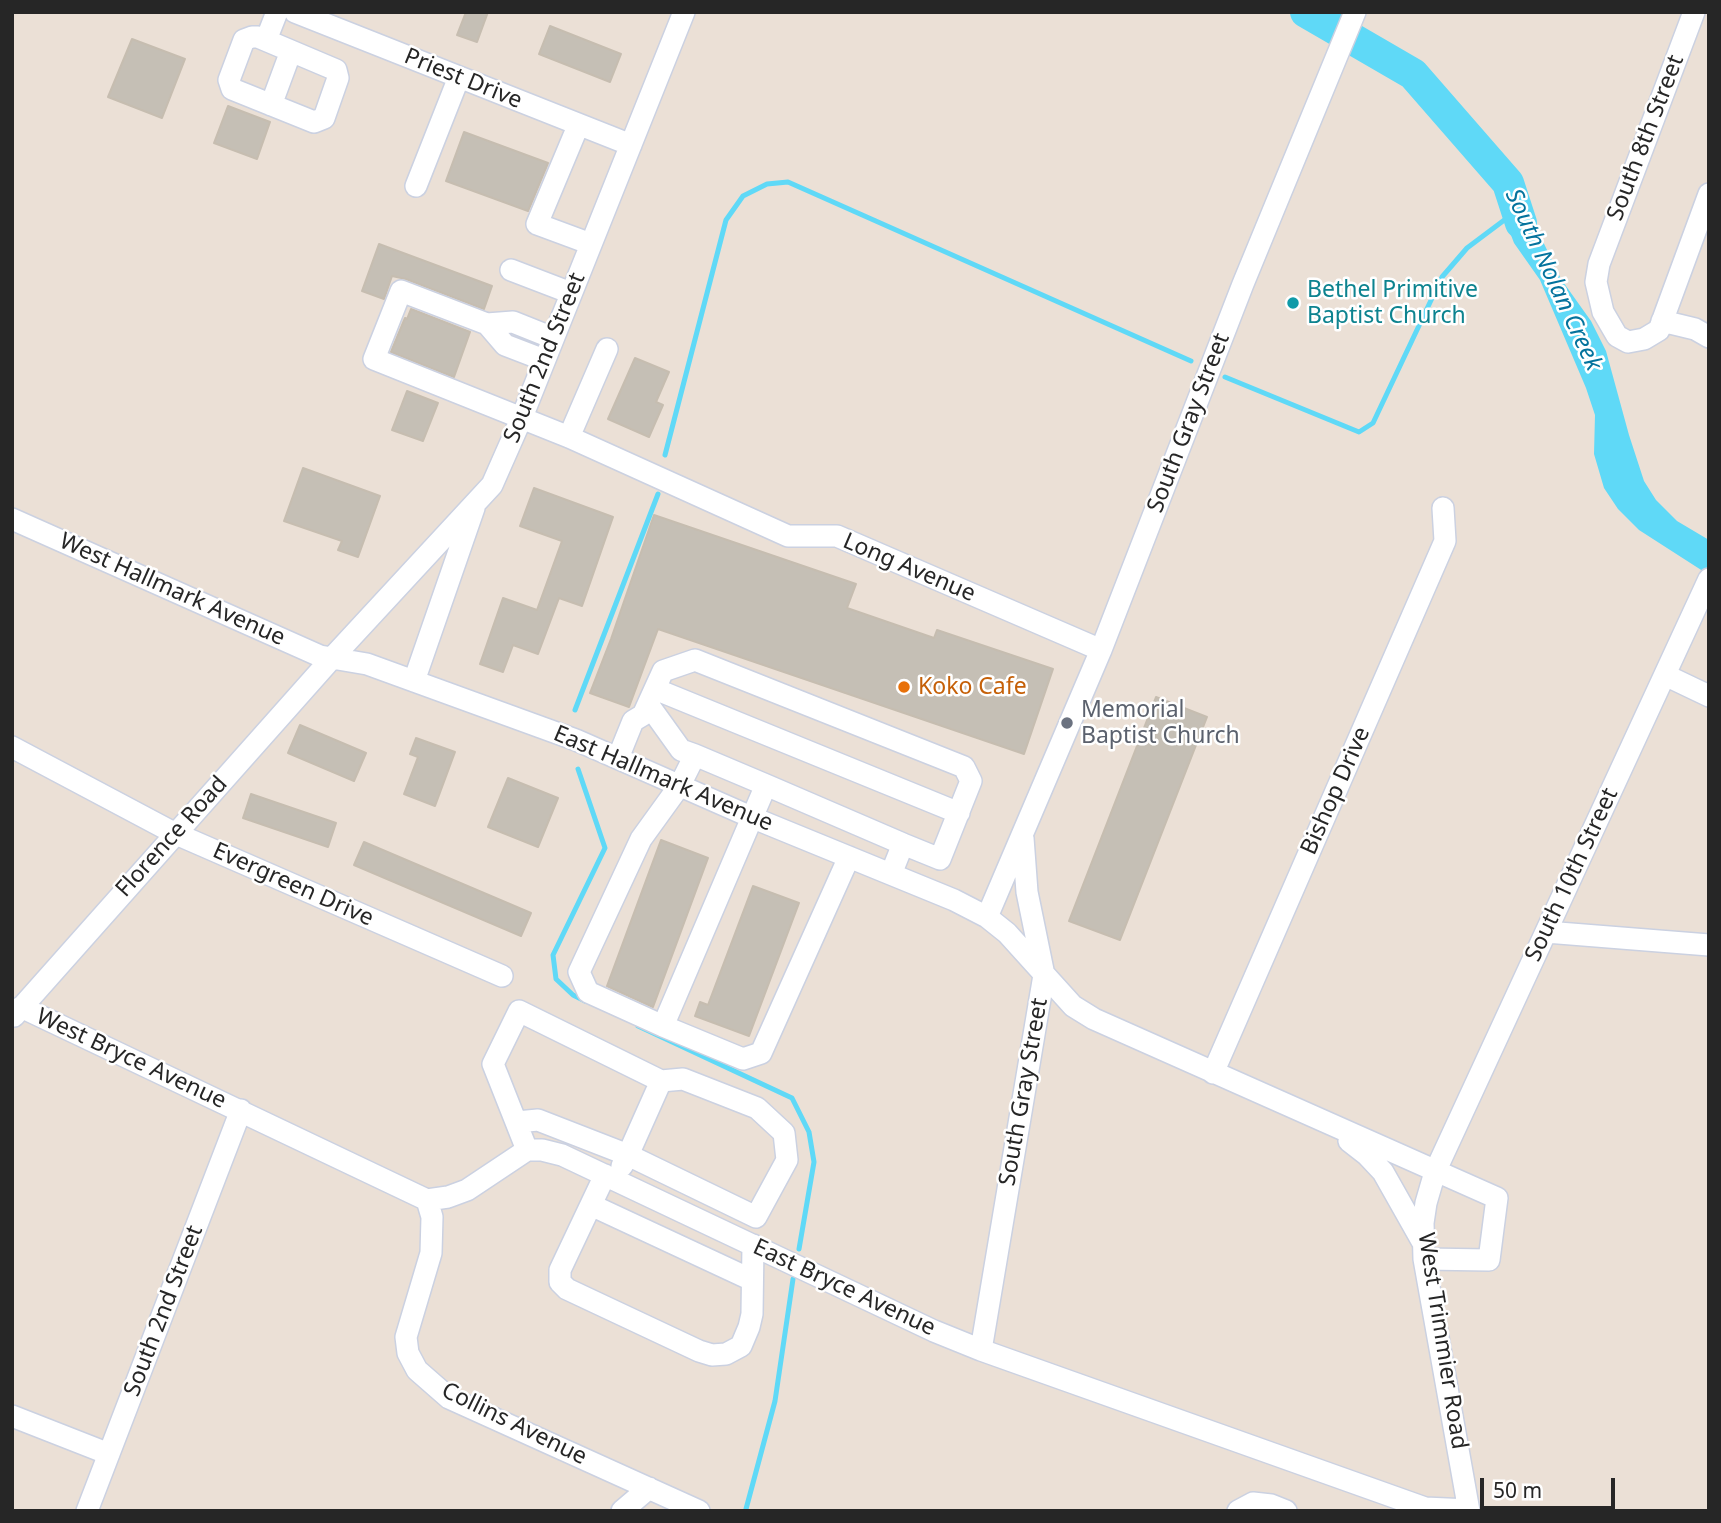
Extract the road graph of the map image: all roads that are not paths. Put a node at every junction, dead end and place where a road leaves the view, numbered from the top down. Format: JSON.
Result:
{"nodes":[{"id":1,"x":277,"y":12,"type":"edge"},
{"id":2,"x":296,"y":12,"type":"edge"},
{"id":3,"x":684,"y":12,"type":"edge"},
{"id":4,"x":1355,"y":12,"type":"edge"},
{"id":5,"x":1694,"y":12,"type":"edge"},
{"id":6,"x":266,"y":40,"type":"junction"},
{"id":7,"x":290,"y":51,"type":"junction"},
{"id":8,"x":459,"y":78,"type":"junction"},
{"id":9,"x":271,"y":104,"type":"junction"},
{"id":10,"x":578,"y":125,"type":"junction"},
{"id":11,"x":631,"y":145,"type":"junction"},
{"id":12,"x":415,"y":186,"type":"dead end"},
{"id":13,"x":1709,"y":194,"type":"edge"},
{"id":14,"x":591,"y":244,"type":"junction"},
{"id":15,"x":511,"y":270,"type":"dead end"},
{"id":16,"x":572,"y":293,"type":"junction"},
{"id":17,"x":1662,"y":321,"type":"junction"},
{"id":18,"x":486,"y":324,"type":"junction"},
{"id":19,"x":1709,"y":337,"type":"edge"},
{"id":20,"x":553,"y":338,"type":"junction"},
{"id":21,"x":607,"y":349,"type":"dead end"},
{"id":22,"x":544,"y":360,"type":"junction"},
{"id":23,"x":522,"y":417,"type":"junction"},
{"id":24,"x":569,"y":437,"type":"junction"},
{"id":25,"x":477,"y":500,"type":"junction"},
{"id":26,"x":1443,"y":508,"type":"dead end"},
{"id":27,"x":12,"y":519,"type":"edge"},
{"id":28,"x":1705,"y":587,"type":"edge"},
{"id":29,"x":1101,"y":650,"type":"junction"},
{"id":30,"x":332,"y":658,"type":"junction"},
{"id":31,"x":1665,"y":675,"type":"junction"},
{"id":32,"x":414,"y":681,"type":"junction"},
{"id":33,"x":651,"y":696,"type":"junction"},
{"id":34,"x":1709,"y":696,"type":"edge"},
{"id":35,"x":12,"y":747,"type":"edge"},
{"id":36,"x":695,"y":755,"type":"junction"},
{"id":37,"x":618,"y":758,"type":"junction"},
{"id":38,"x":766,"y":785,"type":"junction"},
{"id":39,"x":680,"y":786,"type":"junction"},
{"id":40,"x":959,"y":813,"type":"junction"},
{"id":41,"x":751,"y":817,"type":"junction"},
{"id":42,"x":174,"y":833,"type":"junction"},
{"id":43,"x":1023,"y":834,"type":"junction"},
{"id":44,"x":903,"y":844,"type":"junction"},
{"id":45,"x":849,"y":857,"type":"junction"},
{"id":46,"x":891,"y":874,"type":"junction"},
{"id":47,"x":987,"y":917,"type":"junction"},
{"id":48,"x":1546,"y":932,"type":"junction"},
{"id":49,"x":1709,"y":945,"type":"edge"},
{"id":50,"x":1044,"y":975,"type":"junction"},
{"id":51,"x":502,"y":976,"type":"dead end"},
{"id":52,"x":17,"y":1012,"type":"edge"},
{"id":53,"x":663,"y":1026,"type":"junction"},
{"id":54,"x":1213,"y":1073,"type":"junction"},
{"id":55,"x":661,"y":1081,"type":"junction"},
{"id":56,"x":241,"y":1111,"type":"junction"},
{"id":57,"x":517,"y":1122,"type":"junction"},
{"id":58,"x":1325,"y":1123,"type":"junction"},
{"id":59,"x":527,"y":1150,"type":"junction"},
{"id":60,"x":628,"y":1155,"type":"junction"},
{"id":61,"x":1435,"y":1172,"type":"junction"},
{"id":62,"x":610,"y":1178,"type":"junction"},
{"id":63,"x":427,"y":1200,"type":"junction"},
{"id":64,"x":591,"y":1205,"type":"junction"},
{"id":65,"x":756,"y":1217,"type":"junction"},
{"id":66,"x":748,"y":1243,"type":"junction"},
{"id":67,"x":1424,"y":1251,"type":"junction"},
{"id":68,"x":752,"y":1280,"type":"junction"},
{"id":69,"x":981,"y":1350,"type":"junction"},
{"id":70,"x":12,"y":1416,"type":"edge"},
{"id":71,"x":109,"y":1454,"type":"junction"},
{"id":72,"x":649,"y":1488,"type":"junction"},
{"id":73,"x":1405,"y":1506,"type":"edge"},
{"id":74,"x":89,"y":1510,"type":"edge"},
{"id":75,"x":1469,"y":1510,"type":"edge"},
{"id":76,"x":622,"y":1511,"type":"edge"},
{"id":77,"x":699,"y":1511,"type":"edge"},
{"id":78,"x":1238,"y":1511,"type":"edge"},
{"id":79,"x":1286,"y":1511,"type":"edge"}],
"edges":[{"from":1,"to":6,"type":"street"},
{"from":2,"to":8,"type":"street","name":"Priest Drive"},
{"from":3,"to":11,"type":"street","name":"South 2nd Street"},
{"from":4,"to":29,"type":"street","name":"South Gray Street"},
{"from":5,"to":17,"type":"street","name":"South 8th Street"},
{"from":6,"to":7,"type":"street"},
{"from":6,"to":9,"type":"street"},
{"from":7,"to":9,"type":"street"},
{"from":7,"to":9,"type":"street"},
{"from":8,"to":10,"type":"street","name":"Priest Drive"},
{"from":8,"to":12,"type":"street"},
{"from":10,"to":11,"type":"street","name":"Priest Drive"},
{"from":10,"to":14,"type":"street"},
{"from":11,"to":14,"type":"street","name":"South 2nd Street"},
{"from":13,"to":17,"type":"street"},
{"from":14,"to":16,"type":"street","name":"South 2nd Street"},
{"from":15,"to":16,"type":"street"},
{"from":16,"to":20,"type":"street","name":"South 2nd Street"},
{"from":17,"to":19,"type":"street"},
{"from":18,"to":20,"type":"street"},
{"from":18,"to":22,"type":"street"},
{"from":18,"to":23,"type":"street","name":"Long Avenue"},
{"from":20,"to":22,"type":"street","name":"South 2nd Street"},
{"from":21,"to":24,"type":"street"},
{"from":22,"to":23,"type":"street","name":"South 2nd Street"},
{"from":23,"to":24,"type":"street","name":"Long Avenue"},
{"from":23,"to":25,"type":"street","name":"South 2nd Street"},
{"from":24,"to":29,"type":"street","name":"Long Avenue"},
{"from":25,"to":30,"type":"street","name":"South 2nd Street"},
{"from":25,"to":32,"type":"street"},
{"from":26,"to":54,"type":"street","name":"Bishop Drive"},
{"from":27,"to":30,"type":"street","name":"West Hallmark Avenue"},
{"from":28,"to":31,"type":"street","name":"South 10th Street"},
{"from":29,"to":43,"type":"street","name":"South Gray Street"},
{"from":30,"to":32,"type":"street","name":"East Hallmark Avenue"},
{"from":30,"to":42,"type":"street","name":"Florence Road"},
{"from":31,"to":34,"type":"street"},
{"from":31,"to":48,"type":"street","name":"South 10th Street"},
{"from":32,"to":37,"type":"street","name":"East Hallmark Avenue"},
{"from":33,"to":36,"type":"street"},
{"from":33,"to":37,"type":"street"},
{"from":33,"to":40,"type":"street"},
{"from":33,"to":40,"type":"street"},
{"from":35,"to":42,"type":"street","name":"Evergreen Drive"},
{"from":36,"to":38,"type":"street"},
{"from":36,"to":39,"type":"street"},
{"from":37,"to":39,"type":"street","name":"East Hallmark Avenue"},
{"from":38,"to":41,"type":"street"},
{"from":38,"to":44,"type":"street"},
{"from":39,"to":41,"type":"street","name":"East Hallmark Avenue"},
{"from":39,"to":53,"type":"street"},
{"from":40,"to":44,"type":"street"},
{"from":41,"to":45,"type":"street","name":"East Hallmark Avenue"},
{"from":41,"to":53,"type":"street"},
{"from":42,"to":51,"type":"street","name":"Evergreen Drive"},
{"from":42,"to":52,"type":"street","name":"Florence Road"},
{"from":43,"to":47,"type":"street","name":"South Gray Street"},
{"from":43,"to":50,"type":"street","name":"South Gray Street"},
{"from":44,"to":46,"type":"street"},
{"from":45,"to":46,"type":"street","name":"East Hallmark Avenue"},
{"from":45,"to":53,"type":"street"},
{"from":46,"to":47,"type":"street","name":"East Hallmark Avenue"},
{"from":47,"to":50,"type":"street","name":"East Hallmark Avenue"},
{"from":48,"to":49,"type":"street"},
{"from":48,"to":61,"type":"street","name":"South 10th Street"},
{"from":50,"to":54,"type":"street","name":"East Hallmark Avenue"},
{"from":50,"to":69,"type":"street","name":"South Gray Street"},
{"from":52,"to":56,"type":"street","name":"West Bryce Avenue"},
{"from":54,"to":58,"type":"street","name":"East Hallmark Avenue"},
{"from":55,"to":57,"type":"street"},
{"from":55,"to":60,"type":"street"},
{"from":55,"to":65,"type":"street"},
{"from":56,"to":63,"type":"street"},
{"from":56,"to":71,"type":"street","name":"South 2nd Street"},
{"from":57,"to":59,"type":"street"},
{"from":57,"to":60,"type":"street"},
{"from":58,"to":61,"type":"street"},
{"from":58,"to":67,"type":"street"},
{"from":59,"to":62,"type":"street","name":"East Bryce Avenue"},
{"from":59,"to":63,"type":"street"},
{"from":60,"to":62,"type":"street"},
{"from":60,"to":65,"type":"street"},
{"from":61,"to":67,"type":"street","name":"West Trimmier Road"},
{"from":61,"to":67,"type":"street"},
{"from":62,"to":64,"type":"street"},
{"from":62,"to":66,"type":"street","name":"East Bryce Avenue"},
{"from":63,"to":72,"type":"street","name":"Collins Avenue"},
{"from":64,"to":68,"type":"street"},
{"from":64,"to":68,"type":"street"},
{"from":65,"to":66,"type":"street"},
{"from":66,"to":68,"type":"street"},
{"from":66,"to":69,"type":"street","name":"East Bryce Avenue"},
{"from":67,"to":75,"type":"street","name":"West Trimmier Road"},
{"from":69,"to":73,"type":"street","name":"East Bryce Avenue"},
{"from":70,"to":71,"type":"street"},
{"from":71,"to":74,"type":"street","name":"South 2nd Street"},
{"from":72,"to":76,"type":"street"},
{"from":72,"to":77,"type":"street","name":"Collins Avenue"},
{"from":73,"to":75,"type":"street","name":"East Bryce Avenue"},
{"from":78,"to":79,"type":"street"}]}
